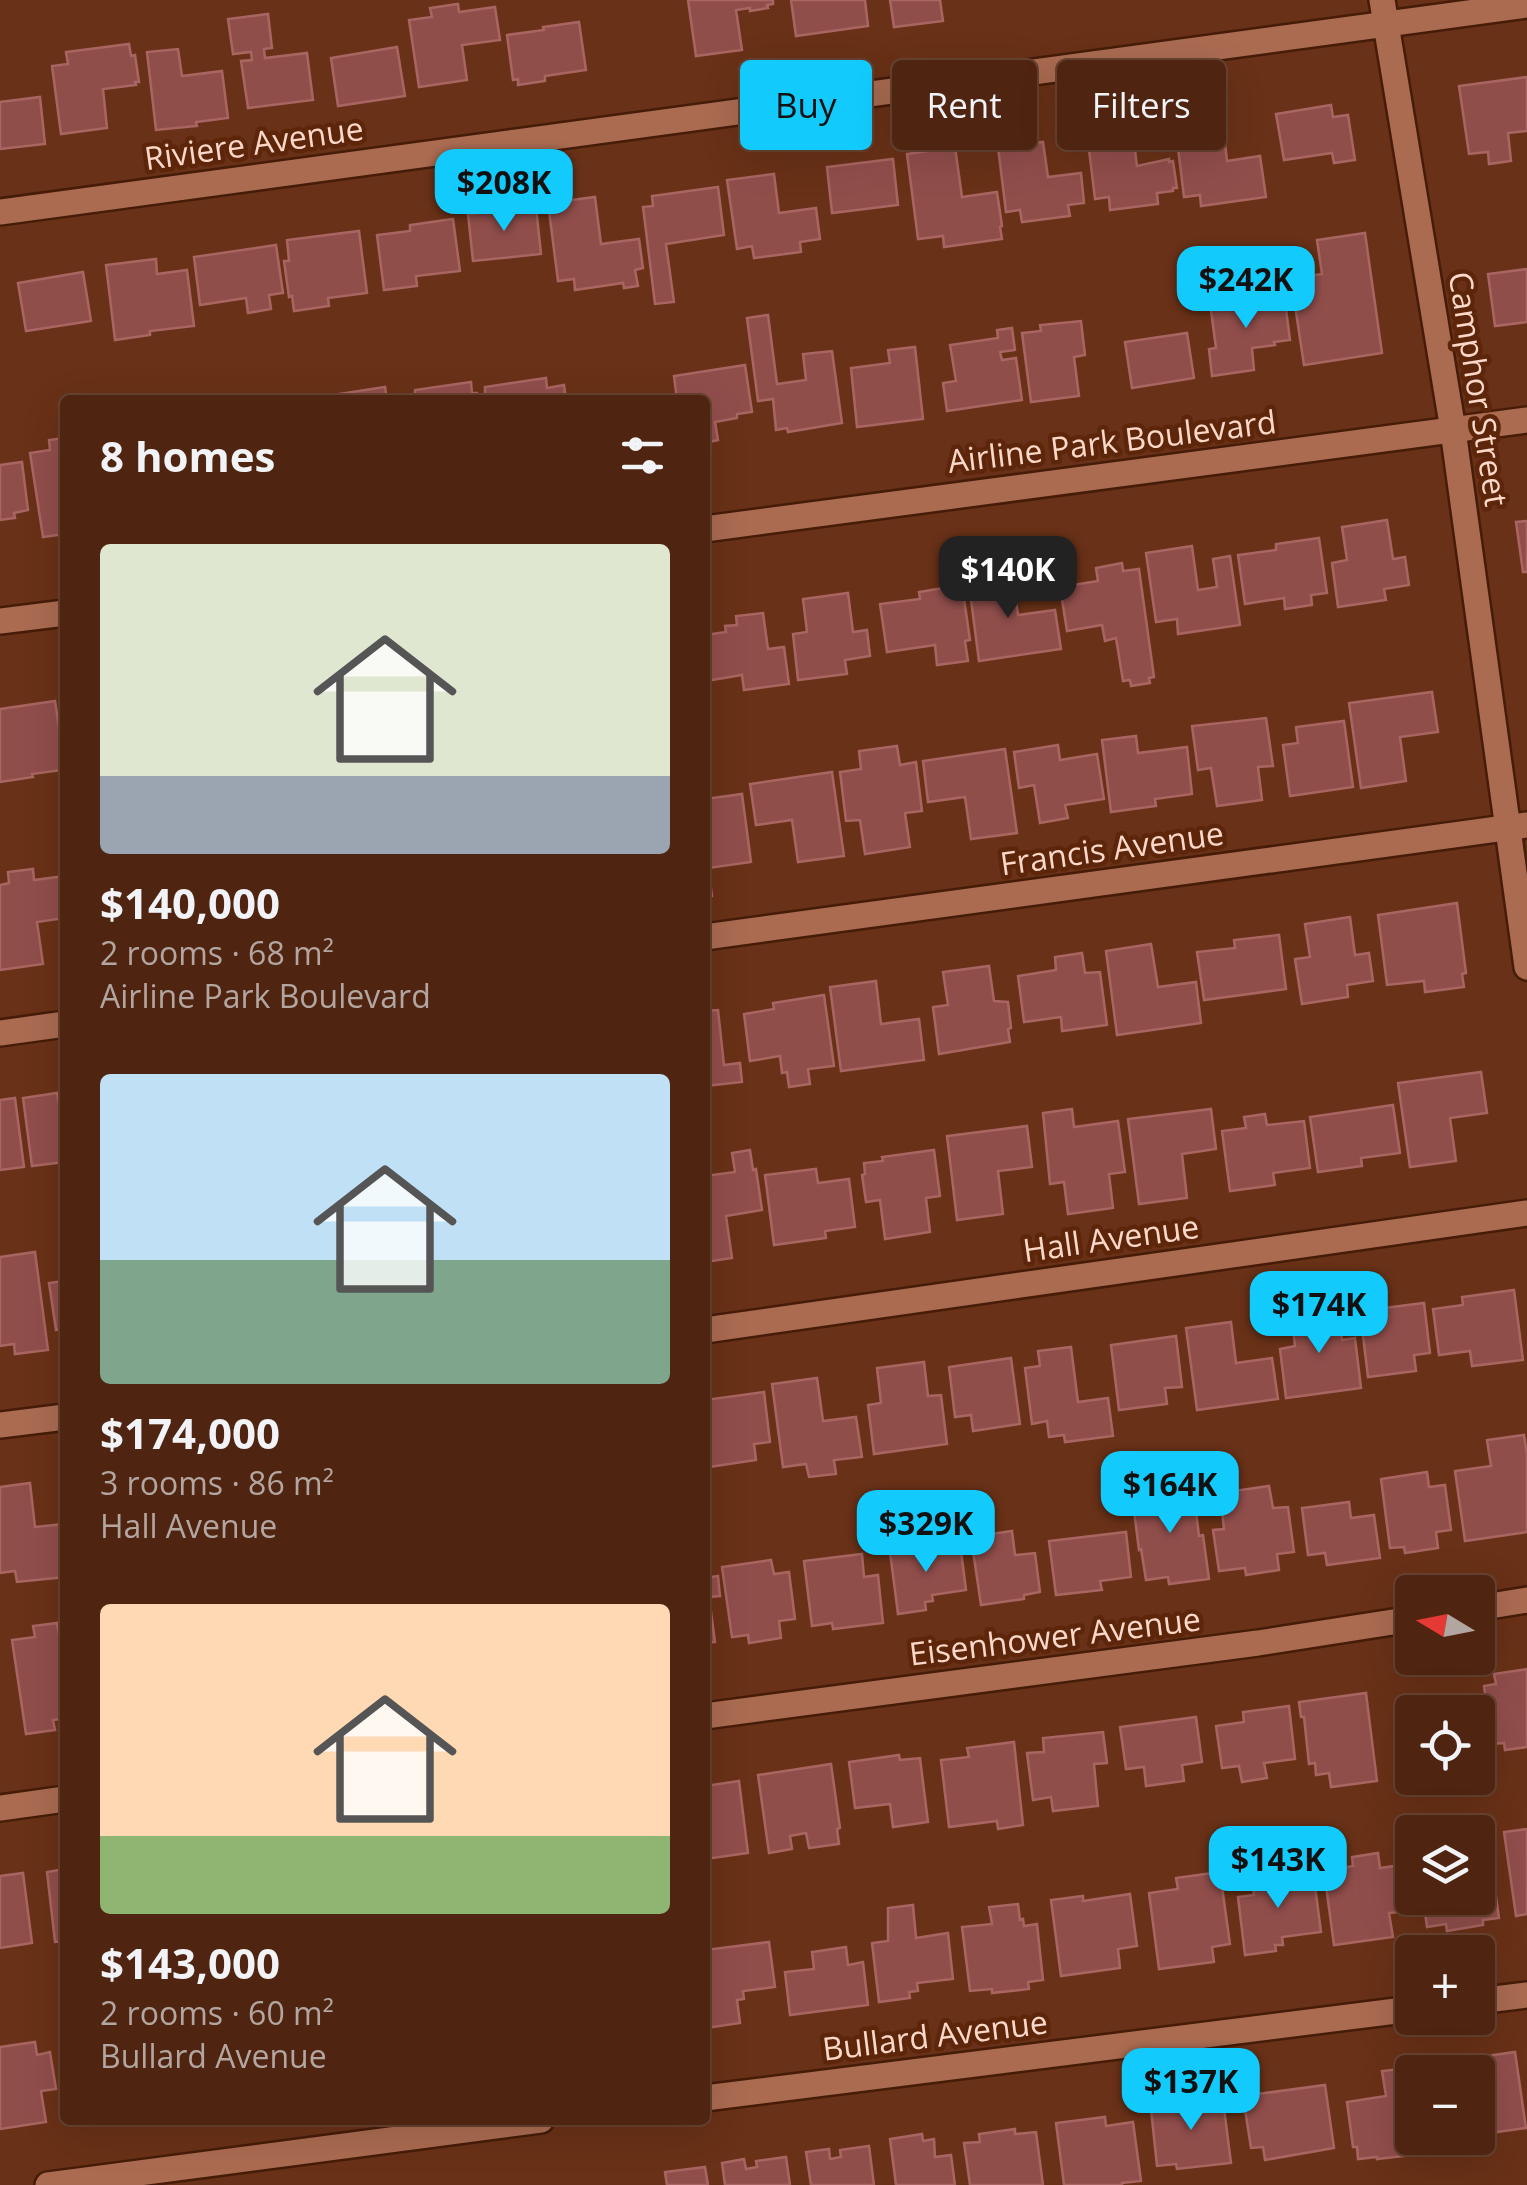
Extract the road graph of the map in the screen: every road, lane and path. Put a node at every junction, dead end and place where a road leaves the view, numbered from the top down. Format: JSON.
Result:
{"nodes":[{"id":1,"x":1527,"y":6,"type":"edge"},
{"id":2,"x":1384,"y":12,"type":"edge"},
{"id":3,"x":0,"y":212,"type":"edge"},
{"id":4,"x":1527,"y":420,"type":"edge"},
{"id":5,"x":1453,"y":430,"type":"junction"},
{"id":6,"x":710,"y":528,"type":"edge"},
{"id":7,"x":60,"y":614,"type":"edge"},
{"id":8,"x":0,"y":622,"type":"edge"},
{"id":9,"x":1518,"y":826,"type":"edge"},
{"id":10,"x":710,"y":936,"type":"edge"},
{"id":11,"x":1527,"y":967,"type":"edge"},
{"id":12,"x":60,"y":1025,"type":"edge"},
{"id":13,"x":0,"y":1033,"type":"edge"},
{"id":14,"x":1527,"y":1213,"type":"edge"},
{"id":15,"x":710,"y":1329,"type":"edge"},
{"id":16,"x":60,"y":1418,"type":"edge"},
{"id":17,"x":0,"y":1425,"type":"edge"},
{"id":18,"x":1527,"y":1600,"type":"edge"},
{"id":19,"x":1495,"y":1605,"type":"edge"},
{"id":20,"x":1395,"y":1622,"type":"edge"},
{"id":21,"x":710,"y":1715,"type":"edge"},
{"id":22,"x":60,"y":1800,"type":"edge"},
{"id":23,"x":0,"y":1808,"type":"edge"},
{"id":24,"x":1527,"y":1995,"type":"edge"},
{"id":25,"x":1495,"y":1999,"type":"edge"},
{"id":26,"x":1395,"y":2011,"type":"edge"},
{"id":27,"x":710,"y":2097,"type":"edge"},
{"id":28,"x":503,"y":2125,"type":"edge"},
{"id":29,"x":48,"y":2185,"type":"edge"}],
"edges":[{"from":1,"to":2,"type":"street","name":"Riviere Avenue"},
{"from":2,"to":3,"type":"street","name":"Riviere Avenue"},
{"from":2,"to":5,"type":"street","name":"Camphor Street"},
{"from":4,"to":5,"type":"street","name":"Airline Park Boulevard"},
{"from":5,"to":6,"type":"street","name":"Airline Park Boulevard"},
{"from":5,"to":9,"type":"street","name":"Camphor Street"},
{"from":7,"to":8,"type":"street"},
{"from":9,"to":10,"type":"street","name":"Francis Avenue"},
{"from":9,"to":11,"type":"street","name":"Camphor Street"},
{"from":12,"to":13,"type":"street"},
{"from":14,"to":15,"type":"street","name":"Hall Avenue"},
{"from":16,"to":17,"type":"street"},
{"from":18,"to":19,"type":"street"},
{"from":20,"to":21,"type":"street","name":"Eisenhower Avenue"},
{"from":22,"to":23,"type":"street"},
{"from":24,"to":25,"type":"street"},
{"from":26,"to":27,"type":"street","name":"Bullard Avenue"},
{"from":28,"to":29,"type":"street"}]}
